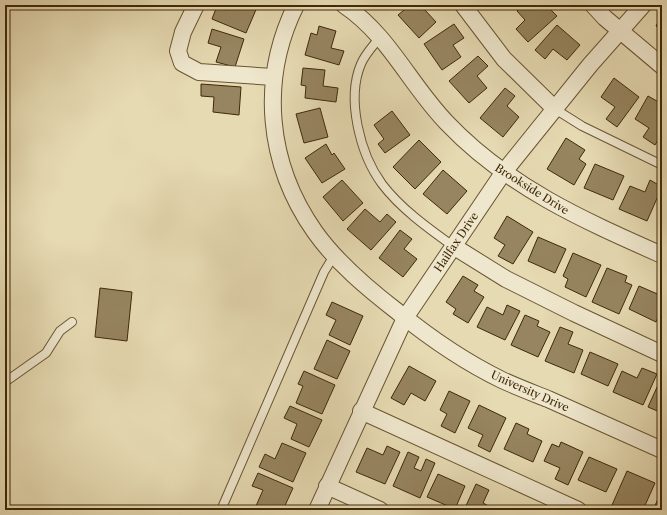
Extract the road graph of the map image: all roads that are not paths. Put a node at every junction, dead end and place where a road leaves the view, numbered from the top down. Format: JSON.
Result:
{"nodes":[{"id":1,"x":196,"y":5,"type":"edge"},
{"id":2,"x":296,"y":5,"type":"edge"},
{"id":3,"x":344,"y":5,"type":"edge"},
{"id":4,"x":463,"y":5,"type":"edge"},
{"id":5,"x":594,"y":5,"type":"edge"},
{"id":6,"x":643,"y":5,"type":"edge"},
{"id":7,"x":620,"y":31,"type":"junction"},
{"id":8,"x":380,"y":37,"type":"junction"},
{"id":9,"x":662,"y":66,"type":"edge"},
{"id":10,"x":273,"y":77,"type":"junction"},
{"id":11,"x":555,"y":109,"type":"junction"},
{"id":12,"x":662,"y":165,"type":"edge"},
{"id":13,"x":504,"y":173,"type":"junction"},
{"id":14,"x":453,"y":246,"type":"junction"},
{"id":15,"x":335,"y":254,"type":"junction"},
{"id":16,"x":662,"y":255,"type":"edge"},
{"id":17,"x":405,"y":318,"type":"junction"},
{"id":18,"x":72,"y":322,"type":"dead end"},
{"id":19,"x":662,"y":354,"type":"edge"},
{"id":20,"x":5,"y":382,"type":"edge"},
{"id":21,"x":361,"y":411,"type":"junction"},
{"id":22,"x":662,"y":450,"type":"edge"},
{"id":23,"x":327,"y":486,"type":"junction"},
{"id":24,"x":221,"y":510,"type":"edge"},
{"id":25,"x":317,"y":510,"type":"edge"},
{"id":26,"x":380,"y":510,"type":"edge"},
{"id":27,"x":578,"y":510,"type":"edge"}],
"edges":[{"from":1,"to":10,"type":"street"},
{"from":2,"to":10,"type":"street","name":"University Drive"},
{"from":3,"to":8,"type":"street","name":"Brookside Drive"},
{"from":4,"to":11,"type":"street"},
{"from":5,"to":7,"type":"street"},
{"from":6,"to":7,"type":"street","name":"Hailfax Drive"},
{"from":7,"to":9,"type":"street"},
{"from":7,"to":11,"type":"street","name":"Hailfax Drive"},
{"from":8,"to":13,"type":"street","name":"Brookside Drive"},
{"from":8,"to":14,"type":"lane"},
{"from":10,"to":15,"type":"street","name":"University Drive"},
{"from":11,"to":12,"type":"lane"},
{"from":11,"to":13,"type":"street","name":"Hailfax Drive"},
{"from":13,"to":14,"type":"street","name":"Hailfax Drive"},
{"from":13,"to":16,"type":"street","name":"Brookside Drive"},
{"from":14,"to":17,"type":"street","name":"Hailfax Drive"},
{"from":14,"to":19,"type":"street"},
{"from":15,"to":17,"type":"street","name":"University Drive"},
{"from":15,"to":24,"type":"lane"},
{"from":17,"to":21,"type":"street","name":"Hailfax Drive"},
{"from":17,"to":22,"type":"street","name":"University Drive"},
{"from":18,"to":20,"type":"lane"},
{"from":21,"to":23,"type":"street","name":"Hailfax Drive"},
{"from":21,"to":27,"type":"street"},
{"from":23,"to":25,"type":"street","name":"Hailfax Drive"},
{"from":23,"to":26,"type":"street"}]}
